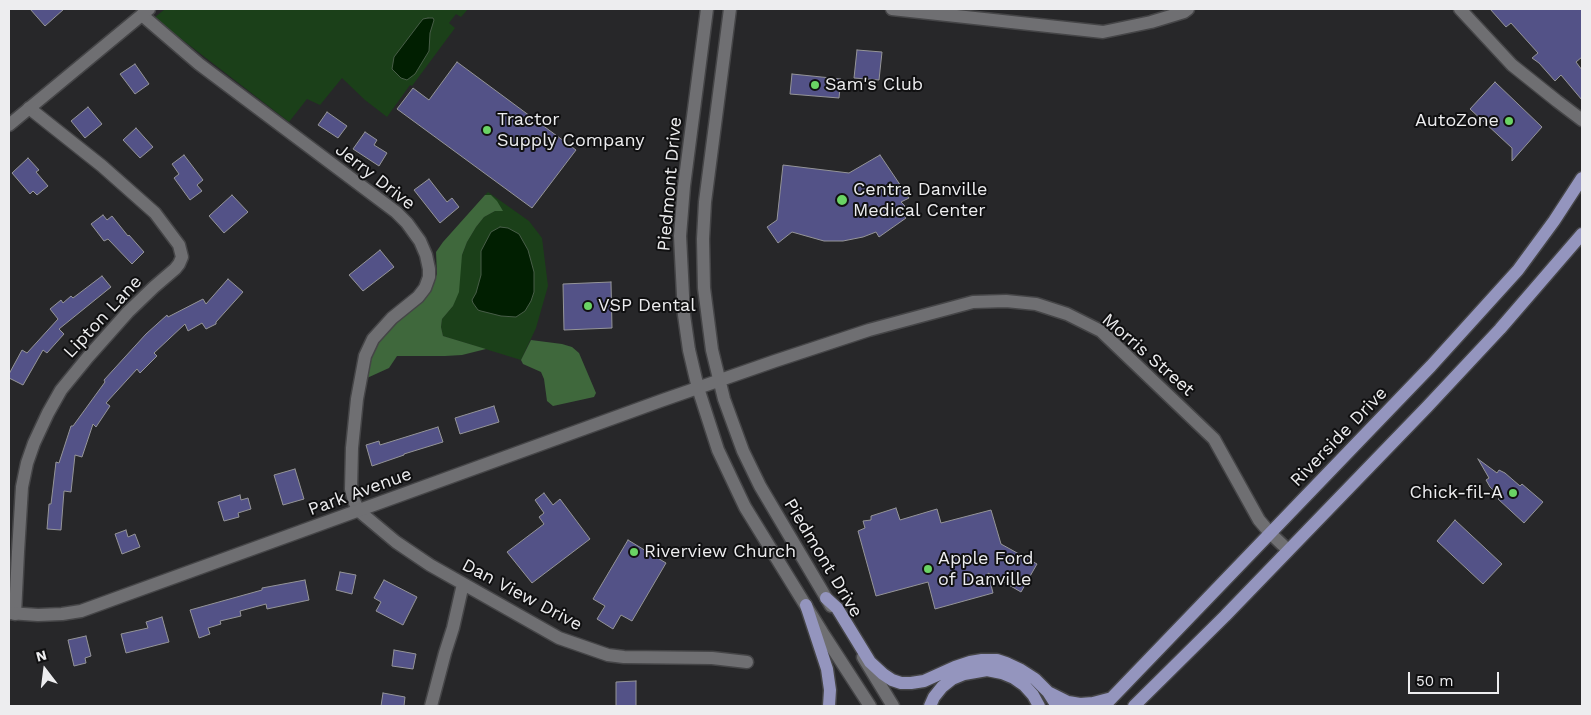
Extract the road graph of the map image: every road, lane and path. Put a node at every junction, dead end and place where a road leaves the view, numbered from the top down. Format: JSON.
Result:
{"nodes":[{"id":1,"x":707,"y":9,"type":"edge"},
{"id":2,"x":730,"y":9,"type":"edge"},
{"id":3,"x":892,"y":9,"type":"edge"},
{"id":4,"x":1188,"y":9,"type":"edge"},
{"id":5,"x":1460,"y":9,"type":"edge"},
{"id":6,"x":146,"y":12,"type":"edge"},
{"id":7,"x":29,"y":108,"type":"junction"},
{"id":8,"x":1582,"y":120,"type":"edge"},
{"id":9,"x":9,"y":125,"type":"edge"},
{"id":10,"x":1582,"y":178,"type":"edge"},
{"id":11,"x":1582,"y":234,"type":"edge"},
{"id":12,"x":719,"y":381,"type":"junction"},
{"id":13,"x":698,"y":388,"type":"junction"},
{"id":14,"x":359,"y":511,"type":"junction"},
{"id":15,"x":1270,"y":533,"type":"junction"},
{"id":16,"x":1288,"y":550,"type":"junction"},
{"id":17,"x":463,"y":584,"type":"junction"},
{"id":18,"x":826,"y":598,"type":"junction"},
{"id":19,"x":806,"y":605,"type":"junction"},
{"id":20,"x":12,"y":613,"type":"edge"},
{"id":21,"x":747,"y":662,"type":"dead end"},
{"id":22,"x":1048,"y":692,"type":"junction"},
{"id":23,"x":1108,"y":702,"type":"edge"},
{"id":24,"x":431,"y":706,"type":"edge"},
{"id":25,"x":829,"y":706,"type":"edge"},
{"id":26,"x":870,"y":706,"type":"edge"},
{"id":27,"x":893,"y":706,"type":"edge"},
{"id":28,"x":930,"y":706,"type":"edge"},
{"id":29,"x":1039,"y":706,"type":"edge"},
{"id":30,"x":1057,"y":706,"type":"edge"},
{"id":31,"x":1134,"y":706,"type":"edge"}],
"edges":[{"from":1,"to":13,"type":"street","name":"Piedmont Drive"},
{"from":2,"to":12,"type":"street","name":"Piedmont Drive"},
{"from":3,"to":4,"type":"street"},
{"from":5,"to":8,"type":"street"},
{"from":6,"to":7,"type":"street"},
{"from":6,"to":14,"type":"street","name":"Jerry Drive"},
{"from":7,"to":9,"type":"street"},
{"from":7,"to":20,"type":"street","name":"Lipton Lane"},
{"from":10,"to":15,"type":"main road","name":"Riverside Drive"},
{"from":11,"to":16,"type":"main road"},
{"from":12,"to":13,"type":"street","name":"Park Avenue"},
{"from":12,"to":15,"type":"street","name":"Morris Street"},
{"from":12,"to":18,"type":"street","name":"Piedmont Drive"},
{"from":13,"to":14,"type":"street","name":"Park Avenue"},
{"from":13,"to":19,"type":"street","name":"Piedmont Drive"},
{"from":14,"to":17,"type":"street","name":"Dan View Drive"},
{"from":14,"to":20,"type":"street","name":"Park Avenue"},
{"from":15,"to":16,"type":"street","name":"Morris Street"},
{"from":15,"to":23,"type":"main road","name":"Riverside Drive"},
{"from":16,"to":31,"type":"main road"},
{"from":17,"to":21,"type":"street","name":"Dan View Drive"},
{"from":17,"to":24,"type":"street"},
{"from":18,"to":22,"type":"main road"},
{"from":18,"to":27,"type":"street","name":"Piedmont Drive"},
{"from":19,"to":25,"type":"main road"},
{"from":19,"to":26,"type":"street","name":"Piedmont Drive"},
{"from":22,"to":23,"type":"main road"},
{"from":22,"to":30,"type":"main road"},
{"from":28,"to":29,"type":"main road"}]}
